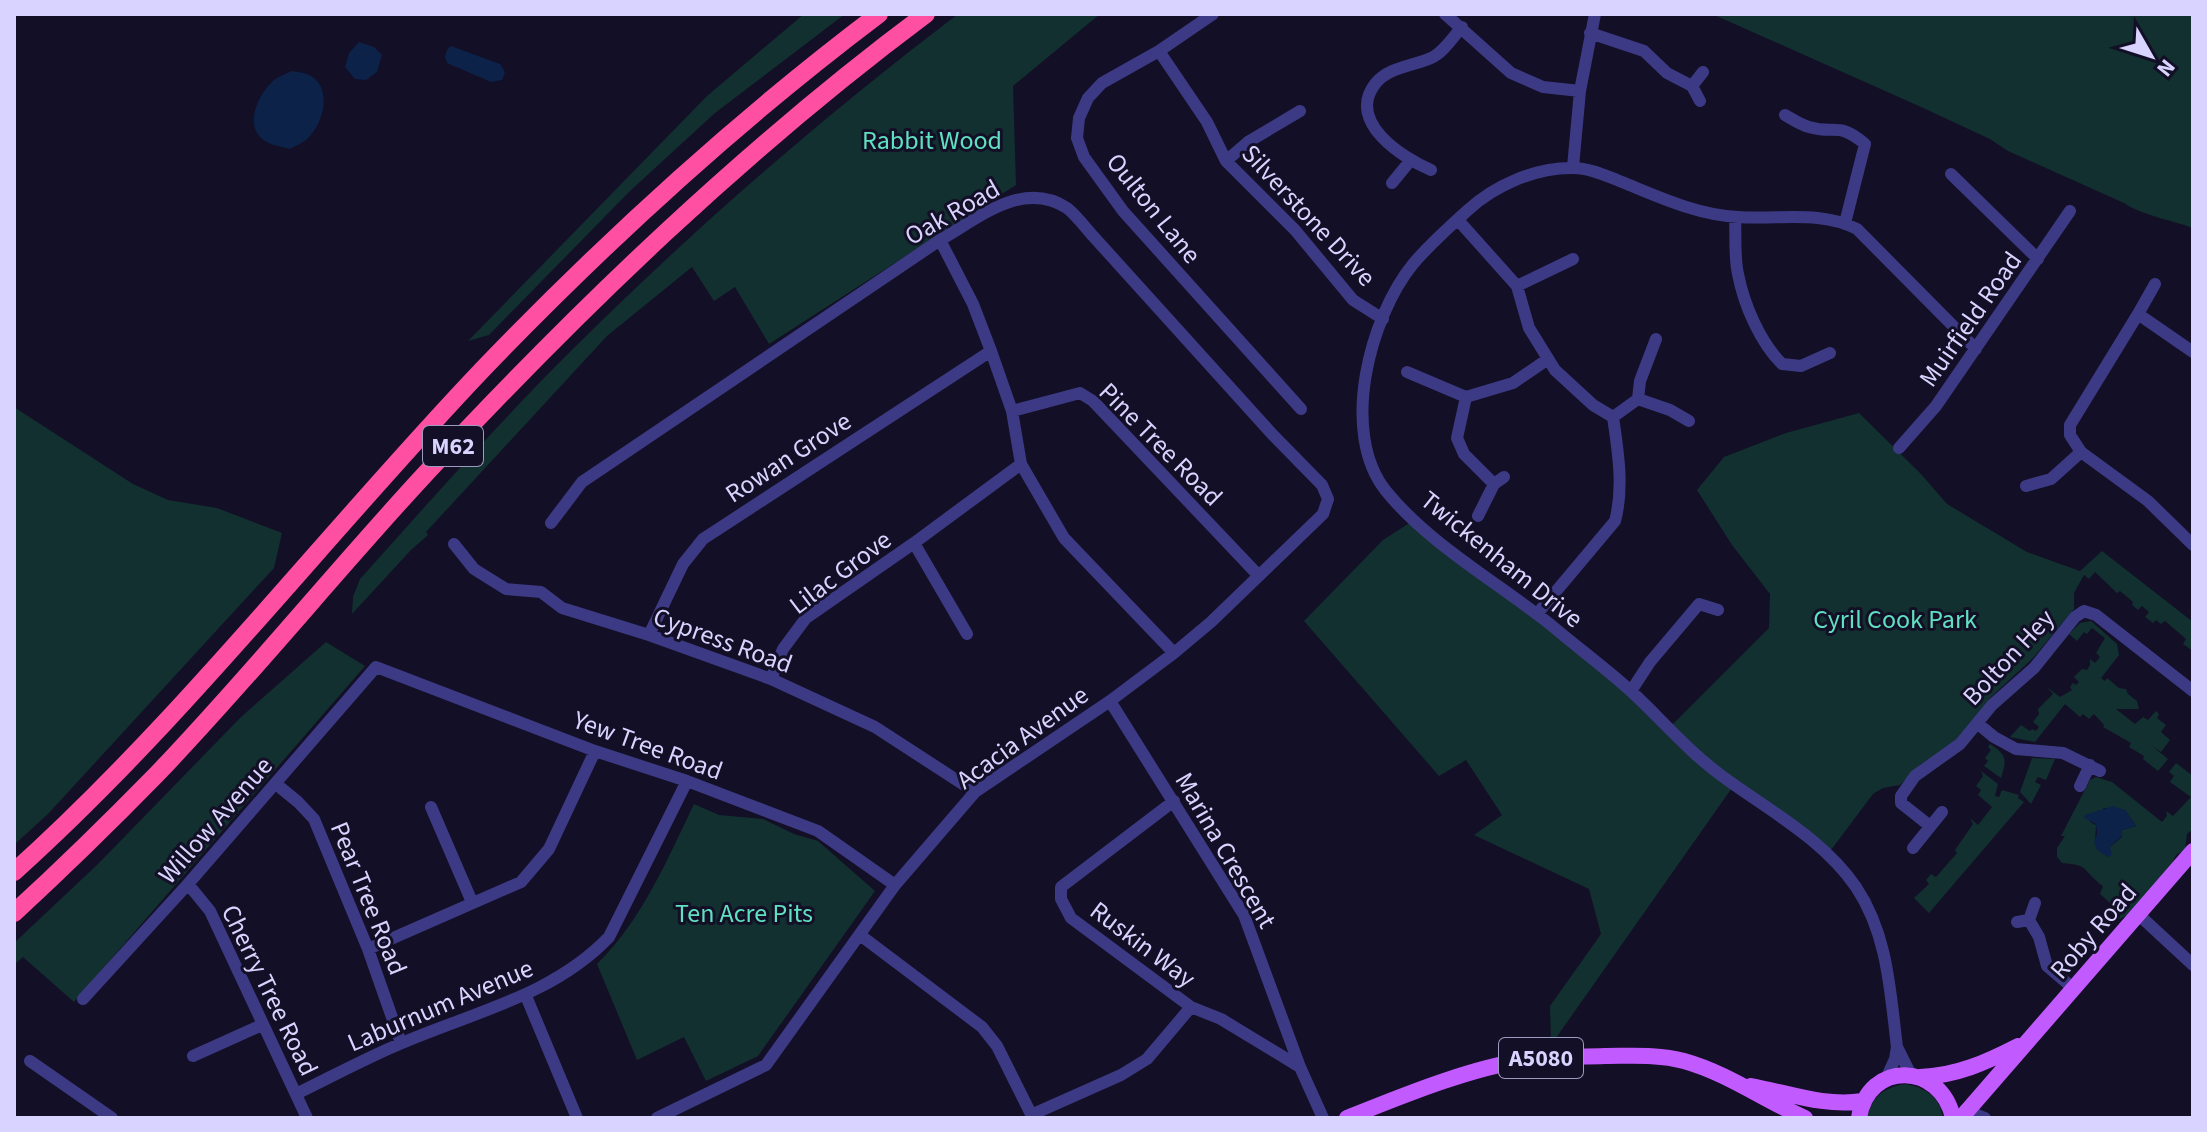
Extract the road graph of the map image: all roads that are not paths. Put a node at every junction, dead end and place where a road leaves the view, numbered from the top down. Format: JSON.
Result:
{"nodes":[{"id":1,"x":879,"y":14,"type":"edge"},
{"id":2,"x":926,"y":14,"type":"edge"},
{"id":3,"x":1213,"y":14,"type":"edge"},
{"id":4,"x":1445,"y":14,"type":"edge"},
{"id":5,"x":1595,"y":14,"type":"edge"},
{"id":6,"x":1462,"y":27,"type":"junction"},
{"id":7,"x":1590,"y":33,"type":"junction"},
{"id":8,"x":1159,"y":51,"type":"junction"},
{"id":9,"x":1703,"y":72,"type":"dead end"},
{"id":10,"x":1692,"y":86,"type":"junction"},
{"id":11,"x":1580,"y":91,"type":"junction"},
{"id":12,"x":1700,"y":101,"type":"dead end"},
{"id":13,"x":1300,"y":111,"type":"dead end"},
{"id":14,"x":1785,"y":115,"type":"dead end"},
{"id":15,"x":1226,"y":161,"type":"junction"},
{"id":16,"x":1410,"y":161,"type":"junction"},
{"id":17,"x":1573,"y":167,"type":"junction"},
{"id":18,"x":1431,"y":170,"type":"dead end"},
{"id":19,"x":1951,"y":174,"type":"dead end"},
{"id":20,"x":1392,"y":183,"type":"dead end"},
{"id":21,"x":2070,"y":211,"type":"dead end"},
{"id":22,"x":1735,"y":217,"type":"junction"},
{"id":23,"x":1458,"y":220,"type":"junction"},
{"id":24,"x":1845,"y":223,"type":"junction"},
{"id":25,"x":940,"y":240,"type":"junction"},
{"id":26,"x":1573,"y":259,"type":"dead end"},
{"id":27,"x":2038,"y":259,"type":"junction"},
{"id":28,"x":2155,"y":284,"type":"dead end"},
{"id":29,"x":1517,"y":286,"type":"junction"},
{"id":30,"x":2138,"y":314,"type":"junction"},
{"id":31,"x":1383,"y":319,"type":"junction"},
{"id":32,"x":1656,"y":339,"type":"dead end"},
{"id":33,"x":1976,"y":349,"type":"junction"},
{"id":34,"x":991,"y":351,"type":"junction"},
{"id":35,"x":2193,"y":352,"type":"edge"},
{"id":36,"x":1830,"y":353,"type":"dead end"},
{"id":37,"x":1548,"y":359,"type":"junction"},
{"id":38,"x":1407,"y":372,"type":"dead end"},
{"id":39,"x":1466,"y":397,"type":"junction"},
{"id":40,"x":1638,"y":399,"type":"junction"},
{"id":41,"x":1301,"y":409,"type":"dead end"},
{"id":42,"x":1012,"y":411,"type":"junction"},
{"id":43,"x":1613,"y":417,"type":"junction"},
{"id":44,"x":1689,"y":421,"type":"dead end"},
{"id":45,"x":1899,"y":448,"type":"dead end"},
{"id":46,"x":2081,"y":452,"type":"junction"},
{"id":47,"x":1021,"y":464,"type":"junction"},
{"id":48,"x":2026,"y":486,"type":"dead end"},
{"id":49,"x":1328,"y":499,"type":"joint"},
{"id":50,"x":1478,"y":516,"type":"dead end"},
{"id":51,"x":551,"y":523,"type":"dead end"},
{"id":52,"x":914,"y":543,"type":"junction"},
{"id":53,"x":454,"y":544,"type":"dead end"},
{"id":54,"x":2193,"y":545,"type":"edge"},
{"id":55,"x":1259,"y":576,"type":"junction"},
{"id":56,"x":1718,"y":610,"type":"dead end"},
{"id":57,"x":1537,"y":614,"type":"junction"},
{"id":58,"x":967,"y":634,"type":"dead end"},
{"id":59,"x":649,"y":635,"type":"junction"},
{"id":60,"x":1174,"y":653,"type":"junction"},
{"id":61,"x":376,"y":667,"type":"joint"},
{"id":62,"x":771,"y":679,"type":"junction"},
{"id":63,"x":1631,"y":691,"type":"junction"},
{"id":64,"x":2193,"y":691,"type":"edge"},
{"id":65,"x":1110,"y":701,"type":"junction"},
{"id":66,"x":1977,"y":723,"type":"junction"},
{"id":67,"x":595,"y":751,"type":"junction"},
{"id":68,"x":687,"y":781,"type":"junction"},
{"id":69,"x":276,"y":784,"type":"junction"},
{"id":70,"x":2080,"y":786,"type":"dead end"},
{"id":71,"x":975,"y":792,"type":"junction"},
{"id":72,"x":1174,"y":801,"type":"junction"},
{"id":73,"x":431,"y":807,"type":"dead end"},
{"id":74,"x":1942,"y":812,"type":"dead end"},
{"id":75,"x":1930,"y":826,"type":"junction"},
{"id":76,"x":1913,"y":848,"type":"dead end"},
{"id":77,"x":2193,"y":851,"type":"edge"},
{"id":78,"x":14,"y":872,"type":"edge"},
{"id":79,"x":188,"y":884,"type":"junction"},
{"id":80,"x":895,"y":885,"type":"junction"},
{"id":81,"x":472,"y":902,"type":"junction"},
{"id":82,"x":2035,"y":903,"type":"dead end"},
{"id":83,"x":14,"y":913,"type":"edge"},
{"id":84,"x":2139,"y":915,"type":"junction"},
{"id":85,"x":860,"y":935,"type":"junction"},
{"id":86,"x":368,"y":949,"type":"junction"},
{"id":87,"x":2193,"y":965,"type":"edge"},
{"id":88,"x":2074,"y":989,"type":"junction"},
{"id":89,"x":526,"y":996,"type":"junction"},
{"id":90,"x":83,"y":999,"type":"dead end"},
{"id":91,"x":1191,"y":1007,"type":"junction"},
{"id":92,"x":262,"y":1025,"type":"junction"},
{"id":93,"x":2027,"y":1042,"type":"junction"},
{"id":94,"x":401,"y":1043,"type":"junction"},
{"id":95,"x":1897,"y":1047,"type":"junction"},
{"id":96,"x":193,"y":1056,"type":"dead end"},
{"id":97,"x":30,"y":1061,"type":"dead end"},
{"id":98,"x":1300,"y":1067,"type":"junction"},
{"id":99,"x":1916,"y":1076,"type":"junction"},
{"id":100,"x":1886,"y":1079,"type":"junction"},
{"id":101,"x":1740,"y":1084,"type":"junction"},
{"id":102,"x":296,"y":1094,"type":"junction"},
{"id":103,"x":1861,"y":1110,"type":"edge"},
{"id":104,"x":1960,"y":1115,"type":"edge"},
{"id":105,"x":1032,"y":1116,"type":"edge"},
{"id":106,"x":1354,"y":1117,"type":"edge"},
{"id":107,"x":112,"y":1118,"type":"edge"},
{"id":108,"x":307,"y":1118,"type":"edge"},
{"id":109,"x":577,"y":1118,"type":"edge"},
{"id":110,"x":657,"y":1118,"type":"edge"},
{"id":111,"x":1323,"y":1118,"type":"edge"},
{"id":112,"x":1805,"y":1118,"type":"edge"},
{"id":113,"x":1985,"y":1118,"type":"edge"}],
"edges":[{"from":1,"to":78,"type":"highway","number":"M62"},
{"from":2,"to":83,"type":"highway","number":"M62"},
{"from":3,"to":8,"type":"street","name":"Oulton Lane"},
{"from":4,"to":6,"type":"street"},
{"from":5,"to":7,"type":"street"},
{"from":6,"to":11,"type":"street"},
{"from":6,"to":16,"type":"street"},
{"from":7,"to":10,"type":"street"},
{"from":7,"to":11,"type":"street"},
{"from":8,"to":15,"type":"street","name":"Silverstone Drive"},
{"from":8,"to":41,"type":"street","name":"Oulton Lane"},
{"from":9,"to":10,"type":"street"},
{"from":10,"to":12,"type":"street"},
{"from":11,"to":17,"type":"street"},
{"from":13,"to":15,"type":"street"},
{"from":14,"to":24,"type":"street"},
{"from":15,"to":31,"type":"street","name":"Silverstone Drive"},
{"from":16,"to":18,"type":"street"},
{"from":16,"to":20,"type":"street"},
{"from":17,"to":22,"type":"street","name":"Twickenham Drive"},
{"from":17,"to":23,"type":"street","name":"Twickenham Drive"},
{"from":19,"to":27,"type":"street"},
{"from":21,"to":27,"type":"street","name":"Muirfield Road"},
{"from":22,"to":24,"type":"street","name":"Twickenham Drive"},
{"from":22,"to":36,"type":"street"},
{"from":23,"to":29,"type":"street"},
{"from":23,"to":31,"type":"street","name":"Twickenham Drive"},
{"from":24,"to":33,"type":"street"},
{"from":25,"to":34,"type":"street"},
{"from":25,"to":49,"type":"street","name":"Oak Road"},
{"from":25,"to":51,"type":"street","name":"Oak Road"},
{"from":26,"to":29,"type":"street"},
{"from":27,"to":33,"type":"street","name":"Muirfield Road"},
{"from":28,"to":30,"type":"street"},
{"from":29,"to":37,"type":"street"},
{"from":30,"to":35,"type":"street"},
{"from":30,"to":46,"type":"street"},
{"from":31,"to":57,"type":"street","name":"Twickenham Drive"},
{"from":32,"to":40,"type":"street"},
{"from":33,"to":45,"type":"street","name":"Muirfield Road"},
{"from":34,"to":42,"type":"street"},
{"from":34,"to":59,"type":"street","name":"Rowan Grove"},
{"from":37,"to":39,"type":"street"},
{"from":37,"to":43,"type":"street"},
{"from":38,"to":39,"type":"street"},
{"from":39,"to":50,"type":"street"},
{"from":40,"to":43,"type":"street"},
{"from":40,"to":44,"type":"street"},
{"from":42,"to":47,"type":"street"},
{"from":42,"to":55,"type":"street","name":"Pine Tree Road"},
{"from":43,"to":57,"type":"street"},
{"from":46,"to":48,"type":"street"},
{"from":46,"to":54,"type":"street"},
{"from":47,"to":52,"type":"street","name":"Lilac Grove"},
{"from":47,"to":60,"type":"street"},
{"from":49,"to":55,"type":"street","name":"Acacia Avenue"},
{"from":52,"to":58,"type":"street","name":"Lilac Grove"},
{"from":52,"to":62,"type":"street","name":"Lilac Grove"},
{"from":53,"to":59,"type":"street","name":"Cypress Road"},
{"from":55,"to":60,"type":"street","name":"Acacia Avenue"},
{"from":56,"to":63,"type":"street"},
{"from":57,"to":63,"type":"street","name":"Twickenham Drive"},
{"from":59,"to":62,"type":"street","name":"Cypress Road"},
{"from":60,"to":65,"type":"street","name":"Acacia Avenue"},
{"from":61,"to":67,"type":"street","name":"Yew Tree Road"},
{"from":61,"to":69,"type":"street","name":"Willow Avenue"},
{"from":62,"to":71,"type":"street","name":"Cypress Road"},
{"from":63,"to":95,"type":"street","name":"Twickenham Drive"},
{"from":64,"to":66,"type":"street","name":"Bolton Hey"},
{"from":65,"to":71,"type":"street","name":"Acacia Avenue"},
{"from":65,"to":72,"type":"street","name":"Marina Crescent"},
{"from":66,"to":70,"type":"street"},
{"from":66,"to":75,"type":"street","name":"Bolton Hey"},
{"from":67,"to":68,"type":"street","name":"Yew Tree Road"},
{"from":67,"to":81,"type":"street"},
{"from":68,"to":80,"type":"street","name":"Yew Tree Road"},
{"from":68,"to":89,"type":"street","name":"Laburnum Avenue"},
{"from":69,"to":79,"type":"street","name":"Willow Avenue"},
{"from":69,"to":86,"type":"street","name":"Pear Tree Road"},
{"from":71,"to":80,"type":"street","name":"Acacia Avenue"},
{"from":72,"to":91,"type":"street","name":"Ruskin Way"},
{"from":72,"to":98,"type":"street","name":"Marina Crescent"},
{"from":73,"to":81,"type":"street"},
{"from":74,"to":75,"type":"street"},
{"from":75,"to":76,"type":"street"},
{"from":77,"to":84,"type":"main road","name":"Roby Road"},
{"from":79,"to":90,"type":"street","name":"Willow Avenue"},
{"from":79,"to":92,"type":"street","name":"Cherry Tree Road"},
{"from":80,"to":85,"type":"street","name":"Acacia Avenue"},
{"from":81,"to":86,"type":"street"},
{"from":82,"to":88,"type":"street"},
{"from":84,"to":87,"type":"street"},
{"from":84,"to":88,"type":"main road","name":"Roby Road"},
{"from":85,"to":105,"type":"street"},
{"from":85,"to":110,"type":"street","name":"Acacia Avenue"},
{"from":86,"to":94,"type":"street","name":"Pear Tree Road"},
{"from":88,"to":93,"type":"main road","name":"Roby Road"},
{"from":89,"to":94,"type":"street","name":"Laburnum Avenue"},
{"from":89,"to":109,"type":"street"},
{"from":91,"to":98,"type":"street","name":"Ruskin Way"},
{"from":91,"to":105,"type":"street"},
{"from":92,"to":96,"type":"street"},
{"from":92,"to":102,"type":"street","name":"Cherry Tree Road"},
{"from":93,"to":99,"type":"main road","name":"Roby Road"},
{"from":93,"to":104,"type":"main road","name":"Roby Road"},
{"from":94,"to":102,"type":"street","name":"Laburnum Avenue"},
{"from":95,"to":99,"type":"street","name":"Twickenham Drive"},
{"from":95,"to":100,"type":"street","name":"Twickenham Drive"},
{"from":97,"to":107,"type":"street"},
{"from":98,"to":111,"type":"street","name":"Marina Crescent"},
{"from":99,"to":100,"type":"main road","name":"Roby Road"},
{"from":99,"to":104,"type":"main road"},
{"from":100,"to":103,"type":"main road","number":"A5080"},
{"from":101,"to":103,"type":"main road","number":"A5080"},
{"from":101,"to":106,"type":"main road","number":"A5080"},
{"from":101,"to":112,"type":"main road","number":"A5080"},
{"from":102,"to":108,"type":"street","name":"Cherry Tree Road"},
{"from":104,"to":113,"type":"street"}]}
